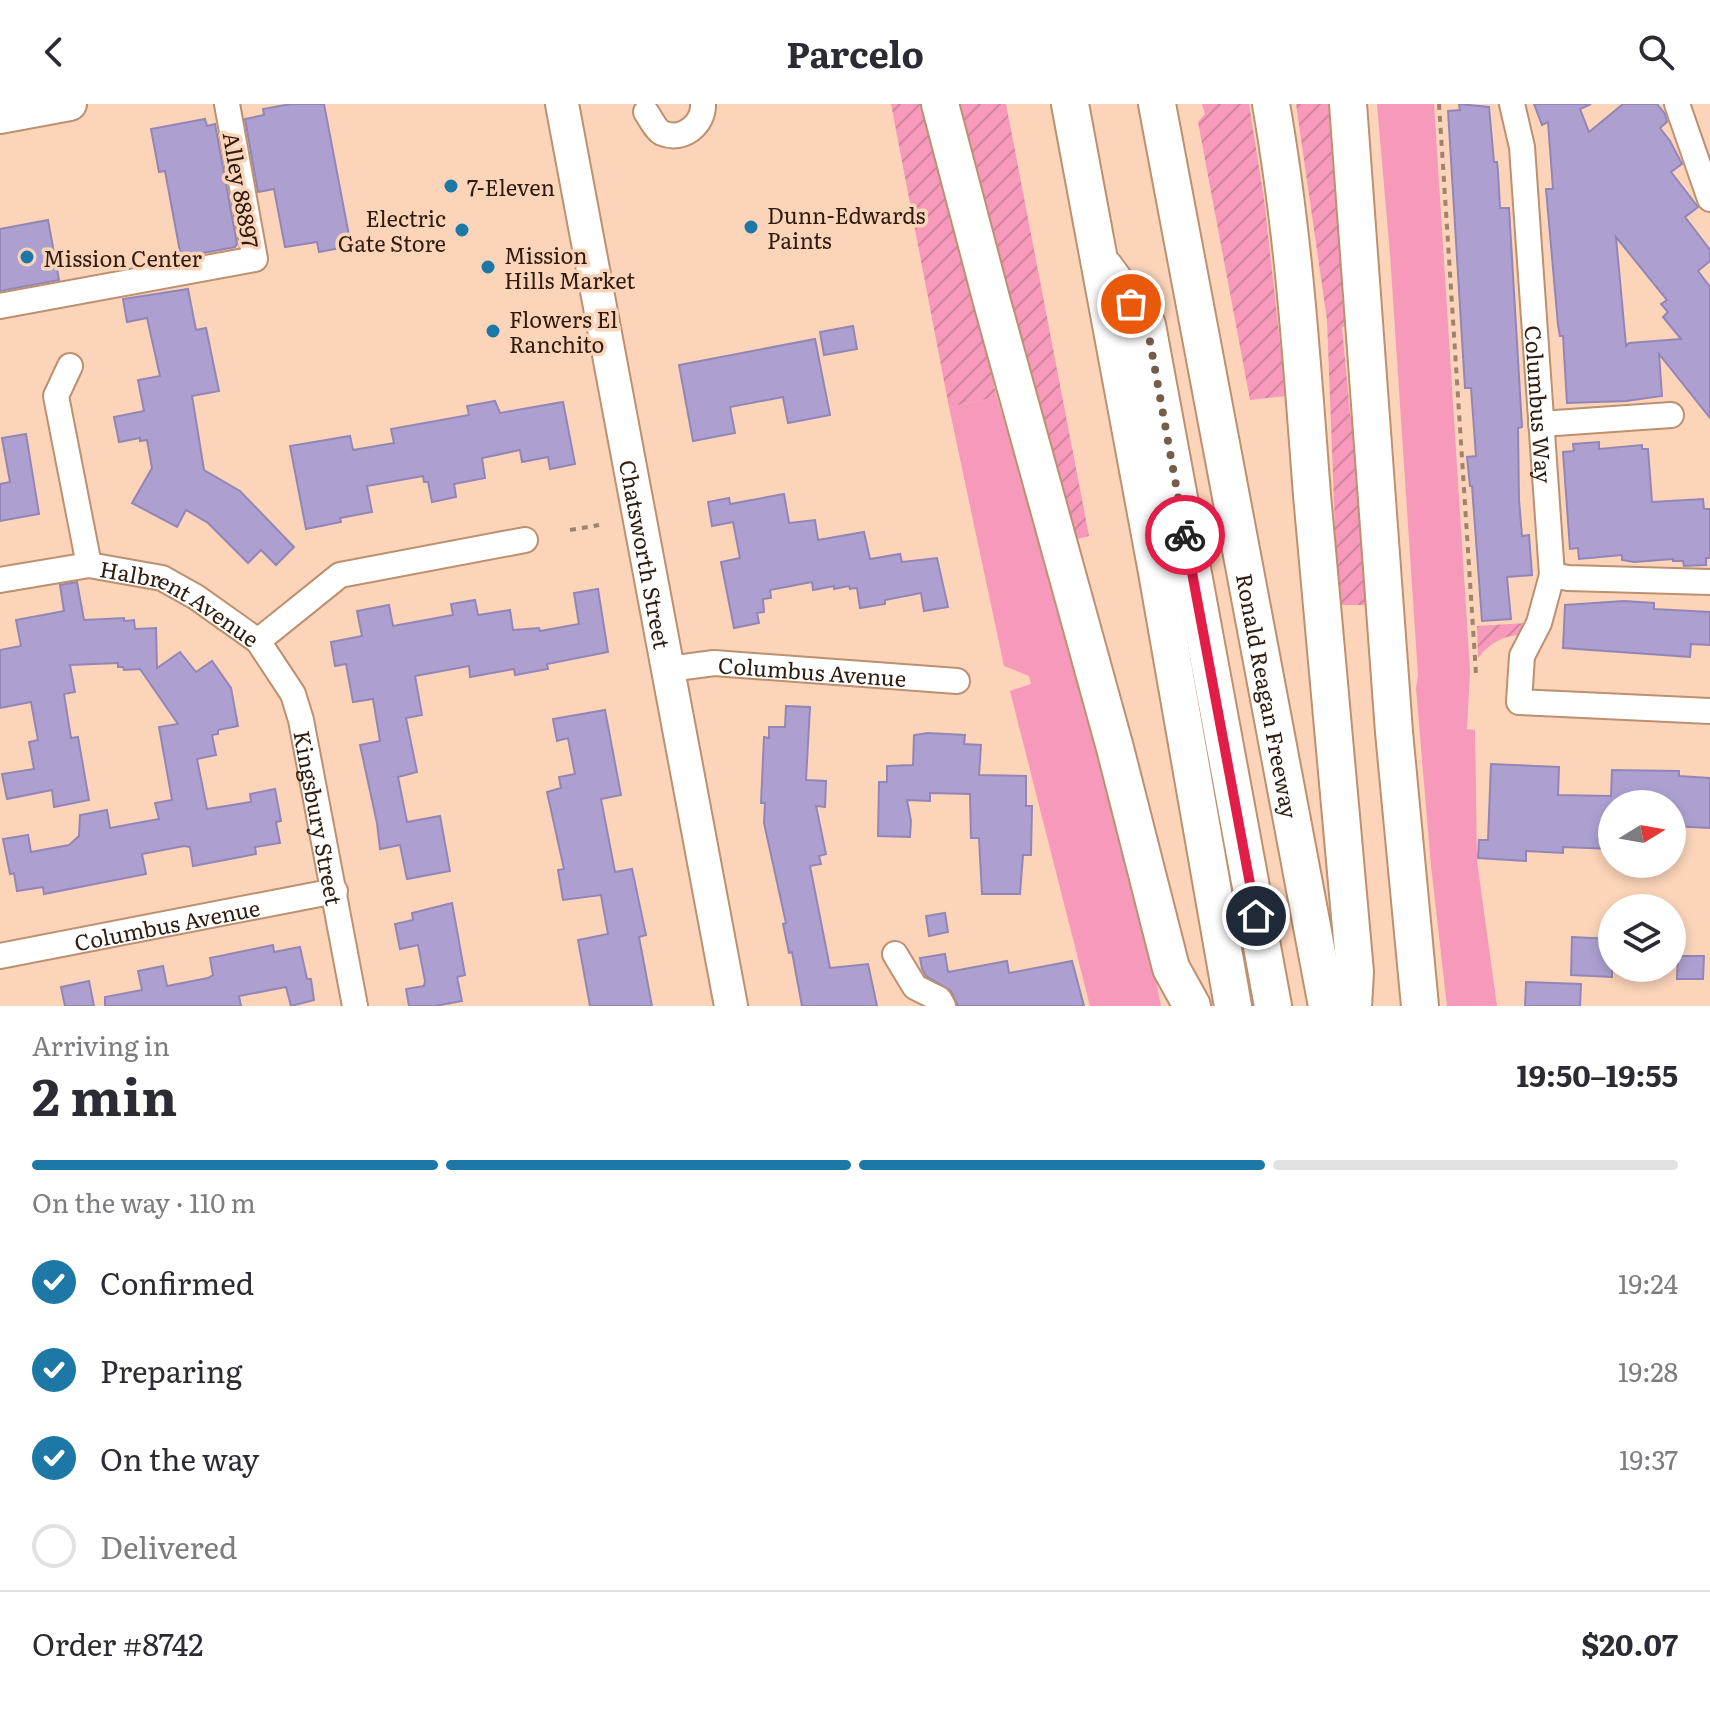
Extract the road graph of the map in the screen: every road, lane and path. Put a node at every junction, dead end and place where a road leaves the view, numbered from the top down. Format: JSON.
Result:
{"nodes":[{"id":1,"x":70,"y":104,"type":"edge"},
{"id":2,"x":227,"y":104,"type":"edge"},
{"id":3,"x":562,"y":104,"type":"edge"},
{"id":4,"x":703,"y":104,"type":"edge"},
{"id":5,"x":940,"y":104,"type":"edge"},
{"id":6,"x":1157,"y":104,"type":"edge"},
{"id":7,"x":1271,"y":104,"type":"edge"},
{"id":8,"x":1348,"y":104,"type":"edge"},
{"id":9,"x":1439,"y":104,"type":"edge"},
{"id":10,"x":1512,"y":104,"type":"edge"},
{"id":11,"x":1677,"y":104,"type":"edge"},
{"id":12,"x":1070,"y":106,"type":"edge"},
{"id":13,"x":646,"y":112,"type":"dead end"},
{"id":14,"x":0,"y":117,"type":"edge"},
{"id":15,"x":1710,"y":199,"type":"edge"},
{"id":16,"x":1099,"y":261,"type":"junction"},
{"id":17,"x":0,"y":306,"type":"edge"},
{"id":18,"x":70,"y":366,"type":"dead end"},
{"id":19,"x":1671,"y":415,"type":"dead end"},
{"id":20,"x":1541,"y":424,"type":"junction"},
{"id":21,"x":1224,"y":458,"type":"junction"},
{"id":22,"x":599,"y":525,"type":"dead end"},
{"id":23,"x":570,"y":530,"type":"dead end"},
{"id":24,"x":525,"y":540,"type":"dead end"},
{"id":25,"x":89,"y":565,"type":"junction"},
{"id":26,"x":1552,"y":575,"type":"junction"},
{"id":27,"x":0,"y":580,"type":"edge"},
{"id":28,"x":1710,"y":582,"type":"edge"},
{"id":29,"x":258,"y":641,"type":"junction"},
{"id":30,"x":669,"y":669,"type":"junction"},
{"id":31,"x":1476,"y":674,"type":"dead end"},
{"id":32,"x":957,"y":681,"type":"dead end"},
{"id":33,"x":1710,"y":711,"type":"edge"},
{"id":34,"x":335,"y":891,"type":"junction"},
{"id":35,"x":895,"y":954,"type":"dead end"},
{"id":36,"x":0,"y":956,"type":"edge"},
{"id":37,"x":355,"y":1006,"type":"edge"},
{"id":38,"x":731,"y":1006,"type":"edge"},
{"id":39,"x":943,"y":1006,"type":"edge"},
{"id":40,"x":1192,"y":1006,"type":"edge"},
{"id":41,"x":1233,"y":1006,"type":"edge"},
{"id":42,"x":1273,"y":1006,"type":"edge"},
{"id":43,"x":1289,"y":1006,"type":"edge"},
{"id":44,"x":1327,"y":1006,"type":"edge"},
{"id":45,"x":1353,"y":1006,"type":"edge"},
{"id":46,"x":1420,"y":1006,"type":"edge"}],
"edges":[{"from":1,"to":14,"type":"main road"},
{"from":2,"to":17,"type":"street","name":"Alley 88897"},
{"from":3,"to":30,"type":"main road","name":"Chatsworth Street"},
{"from":4,"to":13,"type":"street"},
{"from":5,"to":40,"type":"highway"},
{"from":6,"to":21,"type":"highway","name":"Ronald Reagan Freeway"},
{"from":7,"to":45,"type":"highway"},
{"from":8,"to":46,"type":"highway"},
{"from":9,"to":31,"type":"path"},
{"from":10,"to":20,"type":"street","name":"Columbus Way"},
{"from":11,"to":15,"type":"street"},
{"from":12,"to":16,"type":"highway"},
{"from":16,"to":41,"type":"highway"},
{"from":16,"to":42,"type":"highway"},
{"from":18,"to":25,"type":"street"},
{"from":19,"to":20,"type":"street"},
{"from":20,"to":26,"type":"street","name":"Columbus Way"},
{"from":21,"to":43,"type":"highway"},
{"from":21,"to":44,"type":"highway","name":"Ronald Reagan Freeway"},
{"from":22,"to":23,"type":"path"},
{"from":24,"to":29,"type":"street","name":"Halbrent Avenue"},
{"from":25,"to":27,"type":"street","name":"Halbrent Avenue"},
{"from":25,"to":29,"type":"street","name":"Halbrent Avenue"},
{"from":26,"to":28,"type":"street"},
{"from":26,"to":33,"type":"street","name":"Columbus Way"},
{"from":29,"to":34,"type":"street","name":"Kingsbury Street"},
{"from":30,"to":32,"type":"street","name":"Columbus Avenue"},
{"from":30,"to":38,"type":"main road","name":"Chatsworth Street"},
{"from":34,"to":36,"type":"street","name":"Columbus Avenue"},
{"from":34,"to":37,"type":"street","name":"Kingsbury Street"},
{"from":35,"to":39,"type":"street"}]}
